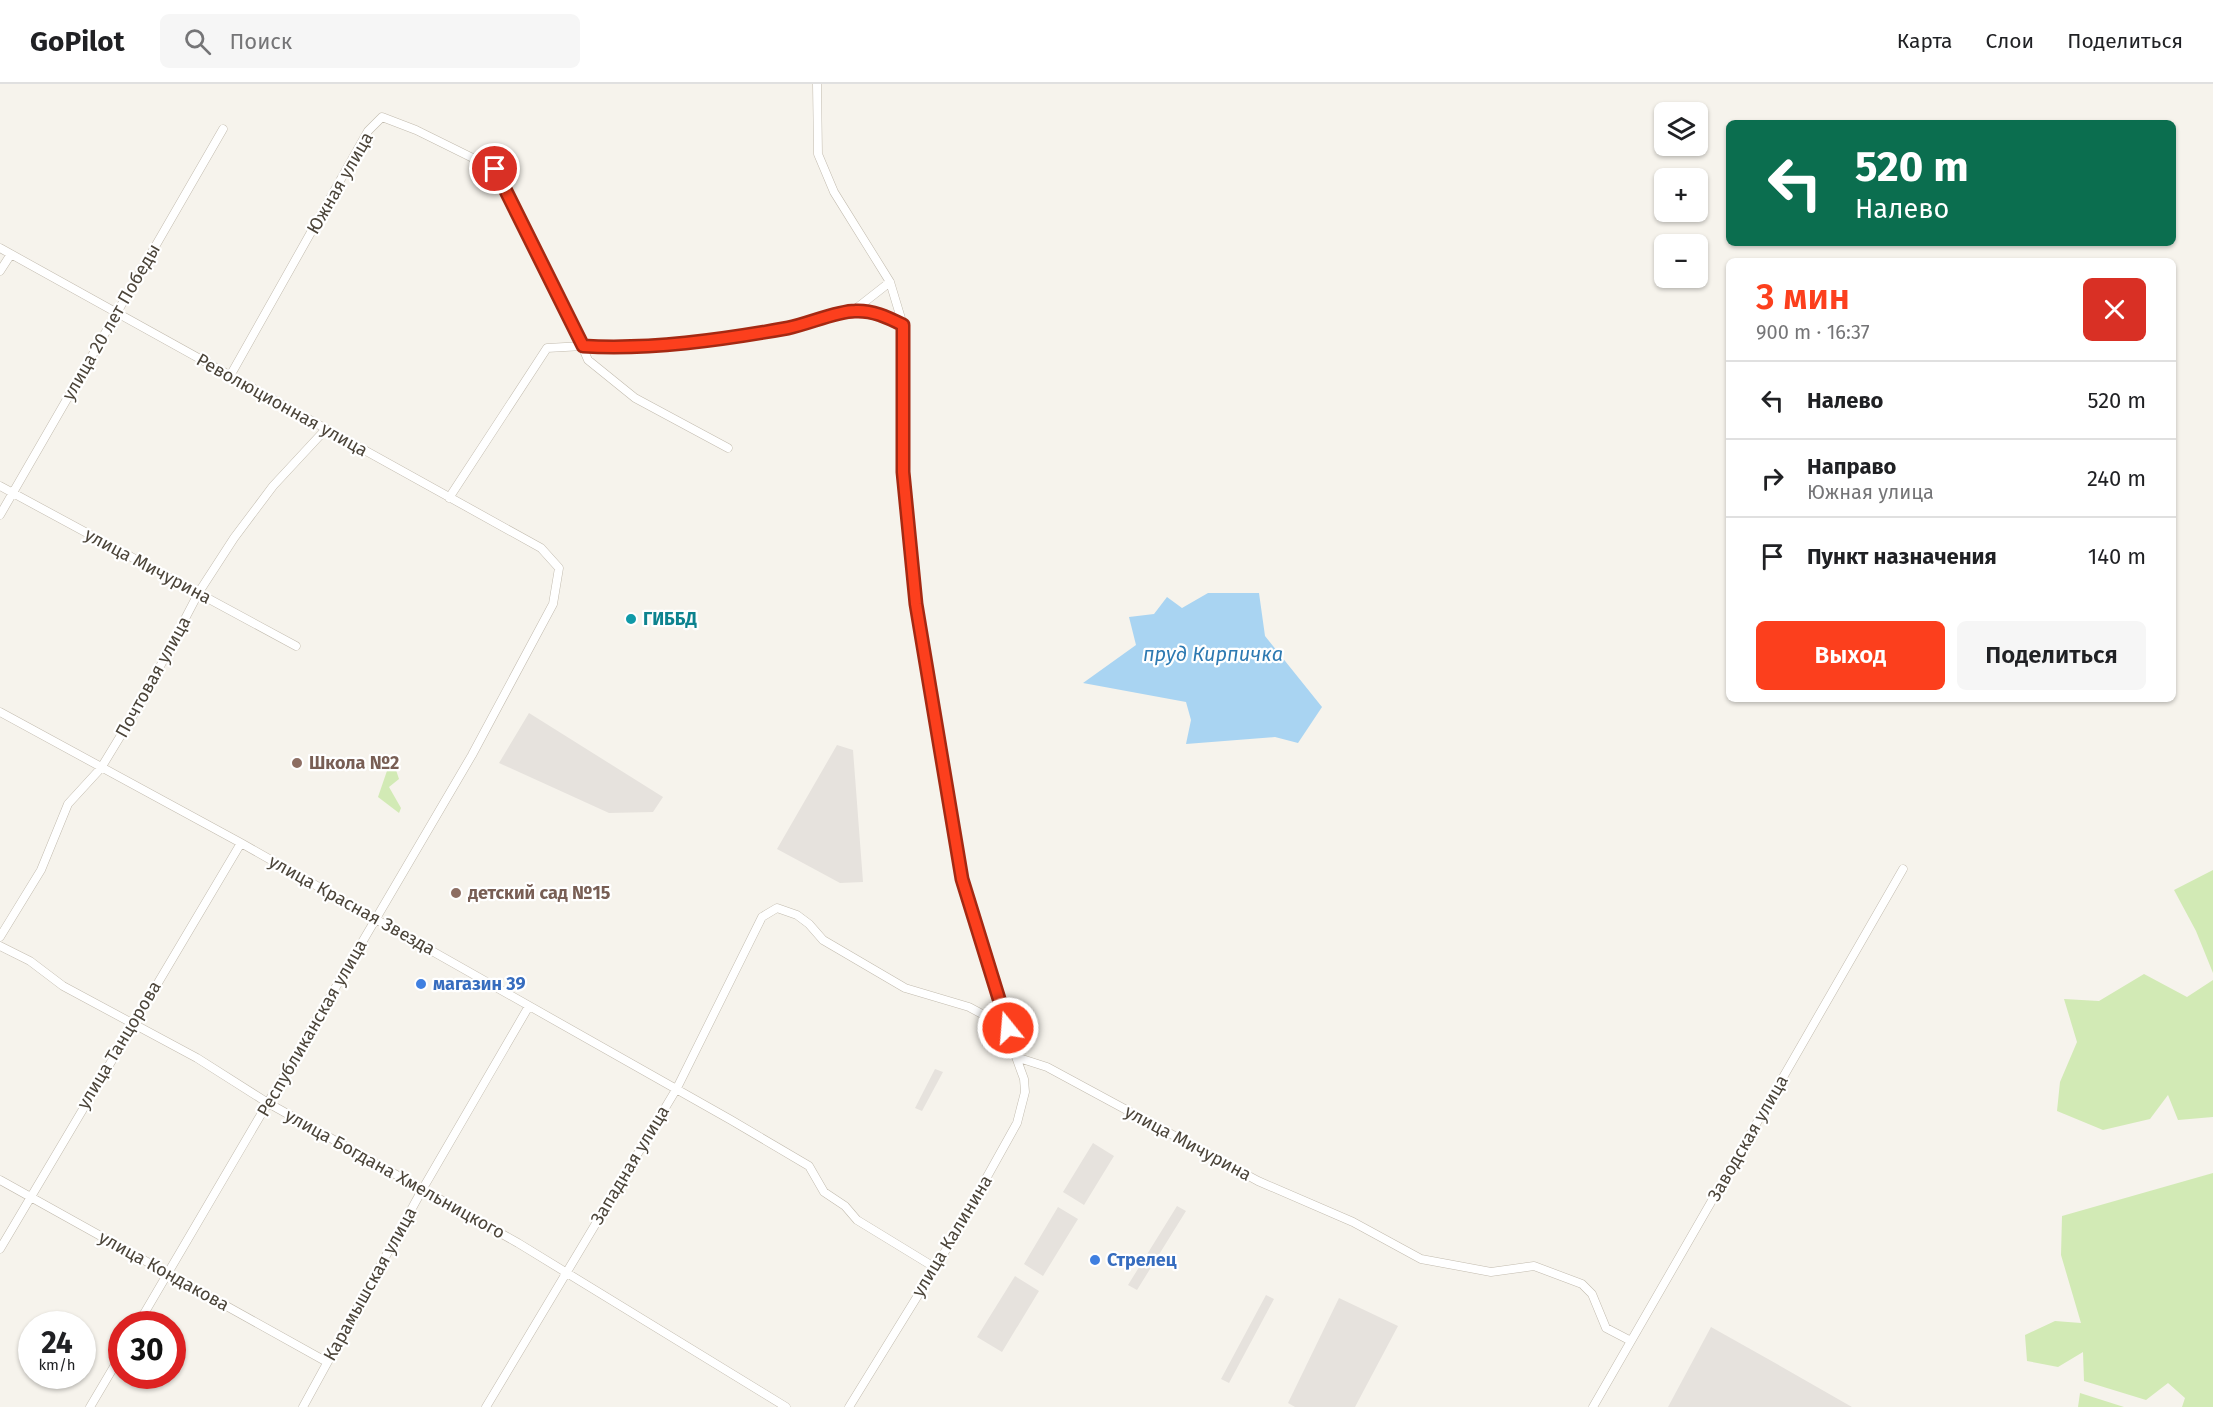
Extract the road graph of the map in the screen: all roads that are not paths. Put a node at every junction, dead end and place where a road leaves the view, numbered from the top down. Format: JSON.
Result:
{"nodes":[{"id":1,"x":816,"y":84,"type":"edge"},
{"id":2,"x":223,"y":129,"type":"dead end"},
{"id":3,"x":0,"y":248,"type":"edge"},
{"id":4,"x":11,"y":254,"type":"junction"},
{"id":5,"x":0,"y":271,"type":"edge"},
{"id":6,"x":890,"y":282,"type":"junction"},
{"id":7,"x":853,"y":310,"type":"junction"},
{"id":8,"x":117,"y":312,"type":"junction"},
{"id":9,"x":903,"y":325,"type":"junction"},
{"id":10,"x":583,"y":346,"type":"junction"},
{"id":11,"x":230,"y":376,"type":"junction"},
{"id":12,"x":326,"y":430,"type":"junction"},
{"id":13,"x":728,"y":448,"type":"dead end"},
{"id":14,"x":0,"y":486,"type":"edge"},
{"id":15,"x":12,"y":493,"type":"junction"},
{"id":16,"x":449,"y":498,"type":"junction"},
{"id":17,"x":0,"y":515,"type":"edge"},
{"id":18,"x":559,"y":568,"type":"joint"},
{"id":19,"x":199,"y":592,"type":"junction"},
{"id":20,"x":296,"y":646,"type":"dead end"},
{"id":21,"x":0,"y":712,"type":"edge"},
{"id":22,"x":101,"y":768,"type":"junction"},
{"id":23,"x":241,"y":843,"type":"junction"},
{"id":24,"x":1903,"y":869,"type":"dead end"},
{"id":25,"x":376,"y":919,"type":"junction"},
{"id":26,"x":0,"y":937,"type":"edge"},
{"id":27,"x":0,"y":946,"type":"edge"},
{"id":28,"x":529,"y":1006,"type":"junction"},
{"id":29,"x":133,"y":1022,"type":"junction"},
{"id":30,"x":1008,"y":1028,"type":"junction"},
{"id":31,"x":1016,"y":1057,"type":"junction"},
{"id":32,"x":677,"y":1088,"type":"junction"},
{"id":33,"x":268,"y":1103,"type":"junction"},
{"id":34,"x":0,"y":1180,"type":"edge"},
{"id":35,"x":422,"y":1190,"type":"junction"},
{"id":36,"x":30,"y":1198,"type":"junction"},
{"id":37,"x":0,"y":1248,"type":"edge"},
{"id":38,"x":934,"y":1267,"type":"junction"},
{"id":39,"x":168,"y":1272,"type":"junction"},
{"id":40,"x":565,"y":1274,"type":"junction"},
{"id":41,"x":146,"y":1311,"type":"edge"},
{"id":42,"x":1631,"y":1341,"type":"junction"},
{"id":43,"x":327,"y":1362,"type":"junction"},
{"id":44,"x":108,"y":1377,"type":"edge"},
{"id":45,"x":90,"y":1407,"type":"edge"},
{"id":46,"x":303,"y":1407,"type":"edge"},
{"id":47,"x":486,"y":1407,"type":"edge"},
{"id":48,"x":786,"y":1407,"type":"edge"},
{"id":49,"x":849,"y":1407,"type":"edge"},
{"id":50,"x":1593,"y":1407,"type":"edge"}],
"edges":[{"from":1,"to":6,"type":"street"},
{"from":2,"to":8,"type":"street","name":"улица 20 лет Победы"},
{"from":3,"to":4,"type":"street","name":"Революционная улица"},
{"from":4,"to":5,"type":"street"},
{"from":4,"to":8,"type":"street","name":"Революционная улица"},
{"from":6,"to":7,"type":"street"},
{"from":6,"to":9,"type":"street"},
{"from":7,"to":9,"type":"street"},
{"from":7,"to":10,"type":"street"},
{"from":8,"to":11,"type":"street","name":"Революционная улица"},
{"from":8,"to":15,"type":"street","name":"улица 20 лет Победы"},
{"from":9,"to":30,"type":"street"},
{"from":10,"to":11,"type":"street","name":"Южная улица"},
{"from":10,"to":13,"type":"street","name":"Южная улица"},
{"from":10,"to":16,"type":"street"},
{"from":11,"to":12,"type":"street","name":"Революционная улица"},
{"from":12,"to":16,"type":"street","name":"Революционная улица"},
{"from":12,"to":19,"type":"street","name":"Почтовая улица"},
{"from":14,"to":15,"type":"street","name":"улица Мичурина"},
{"from":15,"to":17,"type":"street","name":"улица 20 лет Победы"},
{"from":15,"to":19,"type":"street","name":"улица Мичурина"},
{"from":16,"to":18,"type":"street","name":"Революционная улица"},
{"from":18,"to":25,"type":"street","name":"Республиканская улица"},
{"from":19,"to":20,"type":"street","name":"улица Мичурина"},
{"from":19,"to":22,"type":"street","name":"Почтовая улица"},
{"from":21,"to":22,"type":"street","name":"улица Красная Звезда"},
{"from":22,"to":23,"type":"street","name":"улица Красная Звезда"},
{"from":22,"to":26,"type":"street","name":"Почтовая улица"},
{"from":23,"to":25,"type":"street","name":"улица Красная Звезда"},
{"from":23,"to":29,"type":"street","name":"улица Танцорова"},
{"from":24,"to":42,"type":"street","name":"Заводская улица"},
{"from":25,"to":28,"type":"street","name":"улица Красная Звезда"},
{"from":25,"to":33,"type":"street","name":"Республиканская улица"},
{"from":27,"to":29,"type":"street","name":"улица Богдана Хмельницкого"},
{"from":28,"to":32,"type":"street","name":"улица Красная Звезда"},
{"from":28,"to":35,"type":"street","name":"Карамышская улица"},
{"from":29,"to":33,"type":"street","name":"улица Богдана Хмельницкого"},
{"from":29,"to":36,"type":"street","name":"улица Танцорова"},
{"from":30,"to":31,"type":"street"},
{"from":30,"to":32,"type":"street","name":"Западная улица"},
{"from":31,"to":38,"type":"street","name":"улица Калинина"},
{"from":31,"to":42,"type":"street","name":"улица Мичурина"},
{"from":32,"to":38,"type":"street","name":"улица Красная Звезда"},
{"from":32,"to":40,"type":"street","name":"Западная улица"},
{"from":33,"to":35,"type":"street","name":"улица Богдана Хмельницкого"},
{"from":33,"to":39,"type":"street","name":"Республиканская улица"},
{"from":34,"to":36,"type":"street","name":"улица Кондакова"},
{"from":35,"to":40,"type":"street","name":"улица Богдана Хмельницкого"},
{"from":35,"to":43,"type":"street","name":"Карамышская улица"},
{"from":36,"to":37,"type":"street","name":"улица Танцорова"},
{"from":36,"to":39,"type":"street","name":"улица Кондакова"},
{"from":38,"to":49,"type":"street","name":"улица Калинина"},
{"from":39,"to":41,"type":"street","name":"Республиканская улица"},
{"from":39,"to":43,"type":"street","name":"улица Кондакова"},
{"from":40,"to":47,"type":"street","name":"Западная улица"},
{"from":40,"to":48,"type":"street","name":"улица Богдана Хмельницкого"},
{"from":42,"to":50,"type":"street","name":"Заводская улица"},
{"from":43,"to":46,"type":"street","name":"Карамышская улица"},
{"from":44,"to":45,"type":"street"}]}
